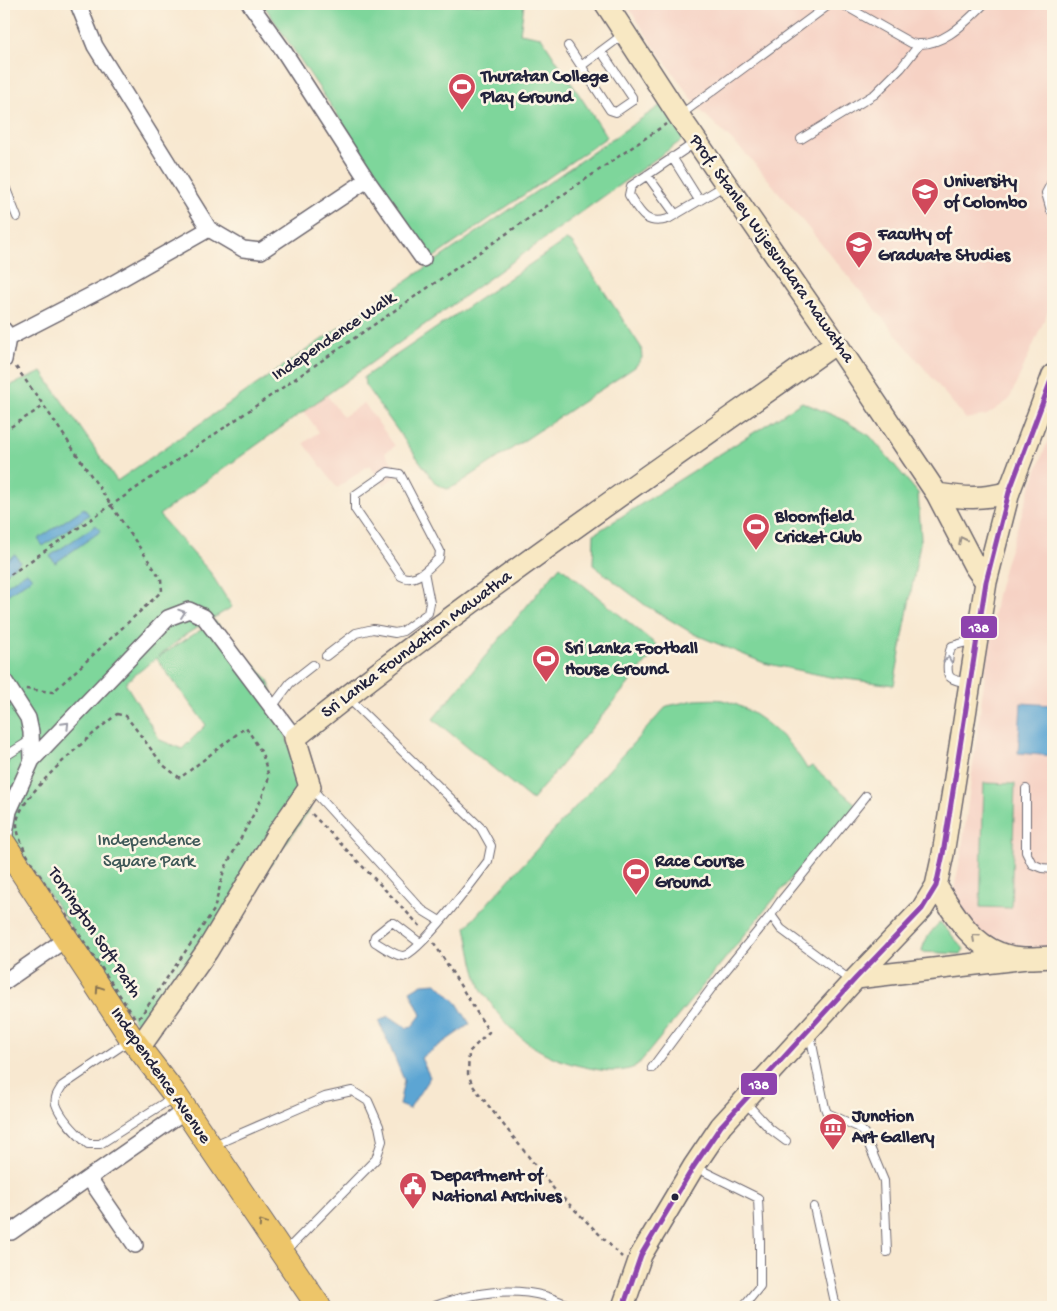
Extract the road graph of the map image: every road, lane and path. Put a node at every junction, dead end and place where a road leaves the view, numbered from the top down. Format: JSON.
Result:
{"nodes":[{"id":1,"x":78,"y":4,"type":"edge"},
{"id":2,"x":250,"y":4,"type":"edge"},
{"id":3,"x":606,"y":4,"type":"edge"},
{"id":4,"x":830,"y":4,"type":"edge"},
{"id":5,"x":842,"y":4,"type":"edge"},
{"id":6,"x":984,"y":4,"type":"edge"},
{"id":7,"x":1050,"y":4,"type":"edge"},
{"id":8,"x":1053,"y":8,"type":"edge"},
{"id":9,"x":625,"y":33,"type":"junction"},
{"id":10,"x":919,"y":44,"type":"junction"},
{"id":11,"x":568,"y":46,"type":"dead end"},
{"id":12,"x":601,"y":51,"type":"junction"},
{"id":13,"x":581,"y":66,"type":"junction"},
{"id":14,"x":678,"y":116,"type":"junction"},
{"id":15,"x":802,"y":138,"type":"dead end"},
{"id":16,"x":696,"y":142,"type":"junction"},
{"id":17,"x":672,"y":157,"type":"junction"},
{"id":18,"x":647,"y":175,"type":"junction"},
{"id":19,"x":368,"y":180,"type":"junction"},
{"id":20,"x":1053,"y":180,"type":"edge"},
{"id":21,"x":4,"y":184,"type":"edge"},
{"id":22,"x":726,"y":185,"type":"junction"},
{"id":23,"x":699,"y":200,"type":"junction"},
{"id":24,"x":1050,"y":211,"type":"dead end"},
{"id":25,"x":676,"y":214,"type":"junction"},
{"id":26,"x":17,"y":217,"type":"dead end"},
{"id":27,"x":209,"y":229,"type":"junction"},
{"id":28,"x":424,"y":259,"type":"dead end"},
{"id":29,"x":6,"y":334,"type":"edge"},
{"id":30,"x":836,"y":343,"type":"junction"},
{"id":31,"x":5,"y":357,"type":"edge"},
{"id":32,"x":1053,"y":375,"type":"edge"},
{"id":33,"x":44,"y":406,"type":"junction"},
{"id":34,"x":4,"y":431,"type":"edge"},
{"id":35,"x":1009,"y":492,"type":"junction"},
{"id":36,"x":937,"y":494,"type":"junction"},
{"id":37,"x":111,"y":505,"type":"junction"},
{"id":38,"x":424,"y":572,"type":"junction"},
{"id":39,"x":4,"y":579,"type":"edge"},
{"id":40,"x":986,"y":582,"type":"junction"},
{"id":41,"x":326,"y":656,"type":"dead end"},
{"id":42,"x":4,"y":659,"type":"edge"},
{"id":43,"x":313,"y":665,"type":"dead end"},
{"id":44,"x":9,"y":677,"type":"edge"},
{"id":45,"x":24,"y":689,"type":"dead end"},
{"id":46,"x":347,"y":696,"type":"junction"},
{"id":47,"x":272,"y":707,"type":"junction"},
{"id":48,"x":126,"y":716,"type":"joint"},
{"id":49,"x":295,"y":738,"type":"junction"},
{"id":50,"x":31,"y":740,"type":"junction"},
{"id":51,"x":4,"y":757,"type":"edge"},
{"id":52,"x":32,"y":760,"type":"junction"},
{"id":53,"x":1026,"y":789,"type":"dead end"},
{"id":54,"x":305,"y":795,"type":"junction"},
{"id":55,"x":866,"y":796,"type":"dead end"},
{"id":56,"x":4,"y":840,"type":"edge"},
{"id":57,"x":4,"y":844,"type":"edge"},
{"id":58,"x":1053,"y":869,"type":"edge"},
{"id":59,"x":936,"y":886,"type":"junction"},
{"id":60,"x":771,"y":915,"type":"junction"},
{"id":61,"x":440,"y":921,"type":"junction"},
{"id":62,"x":429,"y":935,"type":"junction"},
{"id":63,"x":66,"y":939,"type":"junction"},
{"id":64,"x":420,"y":943,"type":"junction"},
{"id":65,"x":1053,"y":957,"type":"edge"},
{"id":66,"x":1027,"y":958,"type":"junction"},
{"id":67,"x":854,"y":980,"type":"junction"},
{"id":68,"x":4,"y":982,"type":"edge"},
{"id":69,"x":809,"y":1029,"type":"junction"},
{"id":70,"x":135,"y":1043,"type":"junction"},
{"id":71,"x":652,"y":1068,"type":"dead end"},
{"id":72,"x":744,"y":1101,"type":"junction"},
{"id":73,"x":181,"y":1103,"type":"junction"},
{"id":74,"x":786,"y":1141,"type":"dead end"},
{"id":75,"x":211,"y":1147,"type":"junction"},
{"id":76,"x":694,"y":1166,"type":"junction"},
{"id":77,"x":89,"y":1178,"type":"junction"},
{"id":78,"x":814,"y":1207,"type":"dead end"},
{"id":79,"x":11,"y":1232,"type":"dead end"},
{"id":80,"x":135,"y":1245,"type":"dead end"},
{"id":81,"x":887,"y":1252,"type":"dead end"},
{"id":82,"x":283,"y":1254,"type":"junction"},
{"id":83,"x":636,"y":1270,"type":"junction"},
{"id":84,"x":319,"y":1307,"type":"edge"},
{"id":85,"x":432,"y":1307,"type":"edge"},
{"id":86,"x":574,"y":1307,"type":"edge"},
{"id":87,"x":622,"y":1307,"type":"edge"},
{"id":88,"x":743,"y":1307,"type":"edge"},
{"id":89,"x":836,"y":1307,"type":"edge"}],
"edges":[{"from":1,"to":27,"type":"street"},
{"from":2,"to":19,"type":"street"},
{"from":3,"to":9,"type":"main road","name":"Prof. Stanley Wijesundara Mawatha"},
{"from":4,"to":14,"type":"lane"},
{"from":5,"to":10,"type":"lane"},
{"from":6,"to":10,"type":"lane"},
{"from":7,"to":8,"type":"lane"},
{"from":9,"to":12,"type":"lane"},
{"from":9,"to":14,"type":"main road","name":"Prof. Stanley Wijesundara Mawatha"},
{"from":10,"to":15,"type":"lane"},
{"from":11,"to":13,"type":"lane"},
{"from":12,"to":13,"type":"lane"},
{"from":12,"to":13,"type":"lane"},
{"from":14,"to":16,"type":"main road","name":"Prof. Stanley Wijesundara Mawatha"},
{"from":14,"to":37,"type":"path","name":"Independence Walk"},
{"from":16,"to":17,"type":"lane"},
{"from":16,"to":22,"type":"main road","name":"Prof. Stanley Wijesundara Mawatha"},
{"from":17,"to":18,"type":"lane"},
{"from":17,"to":23,"type":"lane"},
{"from":18,"to":25,"type":"lane"},
{"from":18,"to":25,"type":"lane"},
{"from":19,"to":27,"type":"street"},
{"from":19,"to":28,"type":"street"},
{"from":20,"to":24,"type":"lane"},
{"from":21,"to":26,"type":"lane"},
{"from":22,"to":23,"type":"lane"},
{"from":22,"to":30,"type":"main road","name":"Prof. Stanley Wijesundara Mawatha"},
{"from":23,"to":25,"type":"lane"},
{"from":27,"to":29,"type":"street"},
{"from":29,"to":31,"type":"street"},
{"from":30,"to":36,"type":"main road","name":"Prof. Stanley Wijesundara Mawatha"},
{"from":30,"to":46,"type":"main road","name":"Sri Lanka Foundation Mawatha"},
{"from":31,"to":33,"type":"path"},
{"from":32,"to":35,"type":"main road"},
{"from":33,"to":34,"type":"path"},
{"from":33,"to":37,"type":"path"},
{"from":35,"to":36,"type":"main road"},
{"from":35,"to":40,"type":"main road"},
{"from":40,"to":36,"type":"main road","name":"Prof. Stanley Wijesundara Mawatha","one_way":true},
{"from":37,"to":39,"type":"path","name":"Independence Walk"},
{"from":37,"to":45,"type":"path"},
{"from":38,"to":38,"type":"lane"},
{"from":38,"to":41,"type":"lane"},
{"from":59,"to":40,"type":"main road","one_way":true},
{"from":42,"to":44,"type":"path"},
{"from":43,"to":47,"type":"lane"},
{"from":44,"to":50,"type":"street"},
{"from":46,"to":49,"type":"main road","name":"Sri Lanka Foundation Mawatha"},
{"from":46,"to":61,"type":"lane"},
{"from":47,"to":49,"type":"street"},
{"from":52,"to":47,"type":"street","one_way":true},
{"from":48,"to":48,"type":"path","name":"Torrington Soft Path"},
{"from":49,"to":54,"type":"main road"},
{"from":50,"to":51,"type":"lane"},
{"from":50,"to":52,"type":"street"},
{"from":52,"to":56,"type":"street"},
{"from":53,"to":58,"type":"lane"},
{"from":54,"to":61,"type":"lane"},
{"from":54,"to":62,"type":"path"},
{"from":54,"to":70,"type":"main road"},
{"from":55,"to":60,"type":"lane"},
{"from":57,"to":63,"type":"main road","name":"Independence Avenue"},
{"from":66,"to":59,"type":"main road","one_way":true},
{"from":59,"to":67,"type":"main road"},
{"from":60,"to":67,"type":"lane"},
{"from":60,"to":71,"type":"lane"},
{"from":61,"to":62,"type":"lane"},
{"from":62,"to":64,"type":"lane"},
{"from":62,"to":83,"type":"path"},
{"from":63,"to":68,"type":"street"},
{"from":70,"to":63,"type":"main road","name":"Independence Avenue","one_way":true},
{"from":64,"to":64,"type":"lane"},
{"from":65,"to":66,"type":"main road"},
{"from":66,"to":67,"type":"main road"},
{"from":67,"to":69,"type":"main road"},
{"from":69,"to":72,"type":"main road"},
{"from":69,"to":81,"type":"lane"},
{"from":70,"to":73,"type":"main road","name":"Independence Avenue"},
{"from":70,"to":73,"type":"lane"},
{"from":72,"to":74,"type":"lane"},
{"from":72,"to":76,"type":"main road"},
{"from":73,"to":75,"type":"main road","name":"Independence Avenue"},
{"from":73,"to":77,"type":"street"},
{"from":82,"to":75,"type":"main road","name":"Independence Avenue","one_way":true},
{"from":75,"to":82,"type":"lane"},
{"from":76,"to":83,"type":"main road"},
{"from":76,"to":88,"type":"lane"},
{"from":77,"to":79,"type":"street"},
{"from":77,"to":80,"type":"street"},
{"from":78,"to":89,"type":"lane"},
{"from":82,"to":84,"type":"main road","name":"Independence Avenue"},
{"from":83,"to":87,"type":"main road"},
{"from":85,"to":86,"type":"lane"}]}
